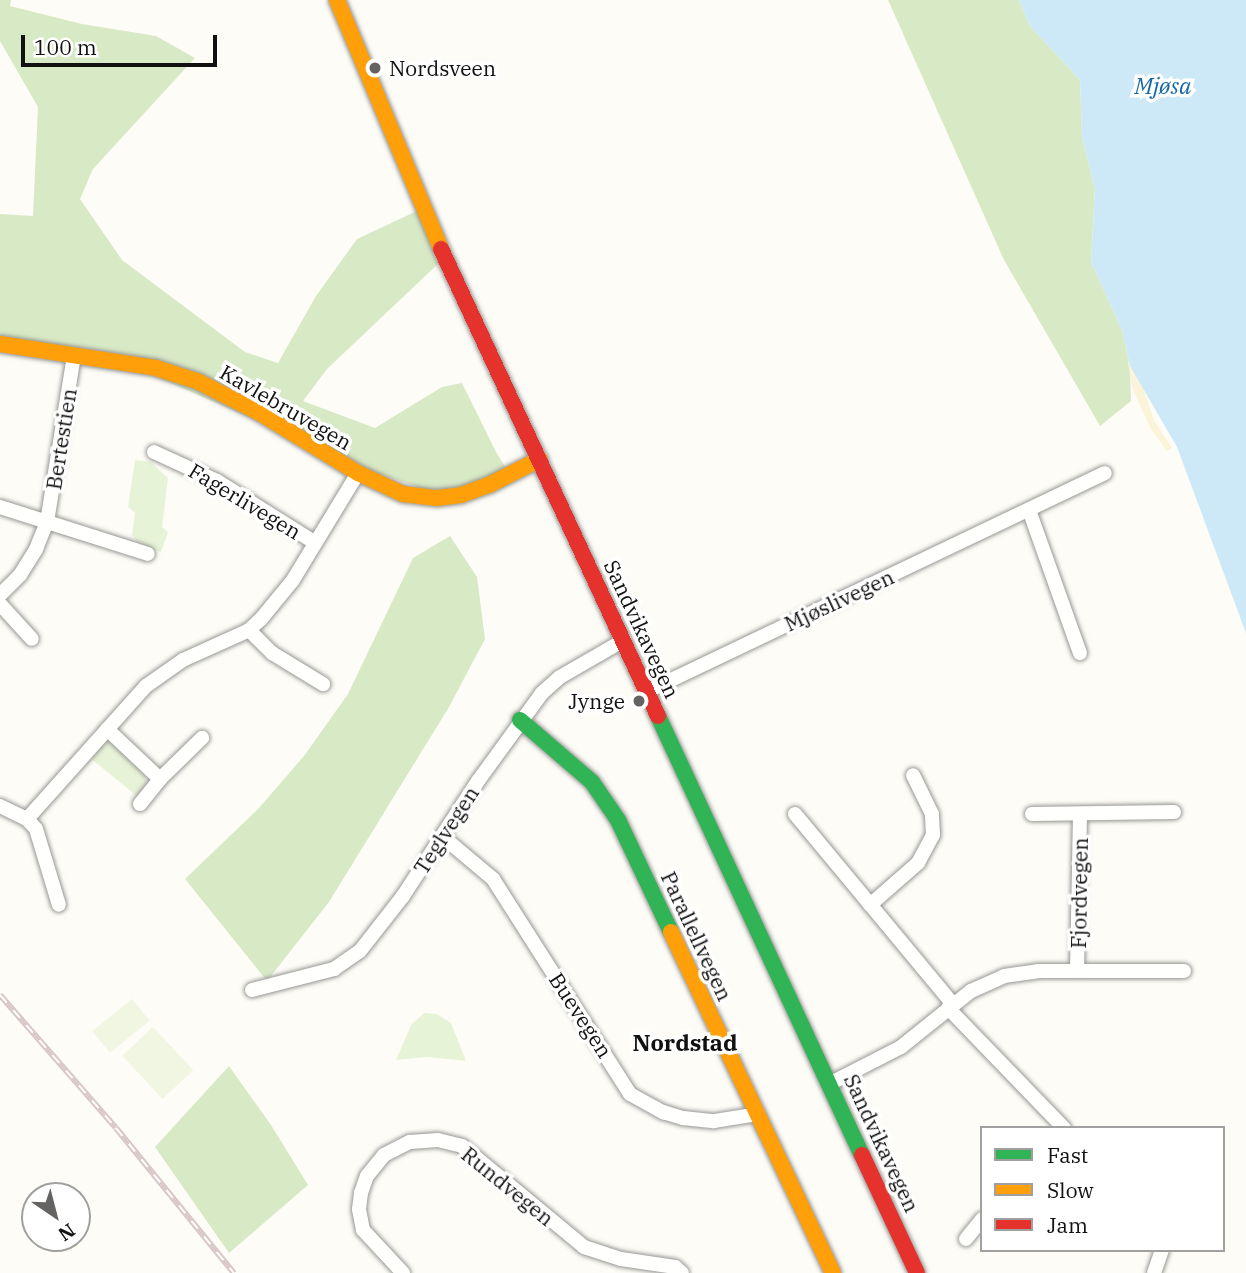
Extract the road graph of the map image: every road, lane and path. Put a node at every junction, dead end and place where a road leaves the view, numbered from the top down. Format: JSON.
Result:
{"nodes":[{"id":1,"x":337,"y":0,"type":"edge"},
{"id":2,"x":0,"y":344,"type":"edge"},
{"id":3,"x":74,"y":356,"type":"junction"},
{"id":4,"x":154,"y":452,"type":"dead end"},
{"id":5,"x":540,"y":459,"type":"junction"},
{"id":6,"x":358,"y":473,"type":"junction"},
{"id":7,"x":1105,"y":473,"type":"dead end"},
{"id":8,"x":0,"y":508,"type":"edge"},
{"id":9,"x":1029,"y":510,"type":"junction"},
{"id":10,"x":47,"y":522,"type":"junction"},
{"id":11,"x":314,"y":542,"type":"junction"},
{"id":12,"x":148,"y":554,"type":"dead end"},
{"id":13,"x":0,"y":596,"type":"edge"},
{"id":14,"x":0,"y":604,"type":"edge"},
{"id":15,"x":249,"y":630,"type":"junction"},
{"id":16,"x":32,"y":639,"type":"dead end"},
{"id":17,"x":624,"y":640,"type":"junction"},
{"id":18,"x":1080,"y":653,"type":"dead end"},
{"id":19,"x":323,"y":684,"type":"dead end"},
{"id":20,"x":648,"y":691,"type":"junction"},
{"id":21,"x":520,"y":720,"type":"junction"},
{"id":22,"x":107,"y":729,"type":"junction"},
{"id":23,"x":202,"y":738,"type":"dead end"},
{"id":24,"x":913,"y":775,"type":"dead end"},
{"id":25,"x":160,"y":779,"type":"junction"},
{"id":26,"x":140,"y":804,"type":"dead end"},
{"id":27,"x":0,"y":806,"type":"edge"},
{"id":28,"x":1174,"y":812,"type":"dead end"},
{"id":29,"x":794,"y":814,"type":"dead end"},
{"id":30,"x":1032,"y":814,"type":"dead end"},
{"id":31,"x":1080,"y":816,"type":"junction"},
{"id":32,"x":27,"y":819,"type":"junction"},
{"id":33,"x":442,"y":836,"type":"junction"},
{"id":34,"x":59,"y":905,"type":"dead end"},
{"id":35,"x":870,"y":905,"type":"junction"},
{"id":36,"x":1077,"y":971,"type":"junction"},
{"id":37,"x":1184,"y":971,"type":"dead end"},
{"id":38,"x":252,"y":990,"type":"dead end"},
{"id":39,"x":951,"y":1006,"type":"junction"},
{"id":40,"x":831,"y":1083,"type":"junction"},
{"id":41,"x":758,"y":1114,"type":"junction"},
{"id":42,"x":1048,"y":1122,"type":"edge"},
{"id":43,"x":980,"y":1222,"type":"edge"},
{"id":44,"x":966,"y":1239,"type":"dead end"},
{"id":45,"x":1161,"y":1252,"type":"edge"},
{"id":46,"x":403,"y":1273,"type":"edge"},
{"id":47,"x":682,"y":1273,"type":"edge"},
{"id":48,"x":833,"y":1273,"type":"edge"},
{"id":49,"x":917,"y":1273,"type":"edge"},
{"id":50,"x":1154,"y":1273,"type":"edge"}],
"edges":[{"from":1,"to":5,"type":"main road","name":"Sandvikavegen"},
{"from":2,"to":3,"type":"main road","name":"Kavlebruvegen"},
{"from":3,"to":6,"type":"main road","name":"Kavlebruvegen"},
{"from":3,"to":10,"type":"street","name":"Bertestien"},
{"from":4,"to":11,"type":"street","name":"Fagerlivegen"},
{"from":5,"to":6,"type":"main road","name":"Kavlebruvegen"},
{"from":5,"to":17,"type":"main road","name":"Sandvikavegen"},
{"from":6,"to":11,"type":"street","name":"Fagerlivegen"},
{"from":7,"to":9,"type":"street","name":"Mjøslivegen"},
{"from":8,"to":10,"type":"street","name":"Bertestien"},
{"from":9,"to":18,"type":"street"},
{"from":9,"to":20,"type":"street","name":"Mjøslivegen"},
{"from":10,"to":12,"type":"street","name":"Bertestien"},
{"from":10,"to":13,"type":"street","name":"Bertestien"},
{"from":11,"to":15,"type":"street","name":"Fagerlivegen"},
{"from":14,"to":16,"type":"street"},
{"from":15,"to":19,"type":"street"},
{"from":15,"to":22,"type":"street","name":"Fagerlivegen"},
{"from":17,"to":20,"type":"main road","name":"Sandvikavegen"},
{"from":17,"to":21,"type":"street","name":"Teglvegen"},
{"from":20,"to":40,"type":"main road","name":"Sandvikavegen"},
{"from":21,"to":33,"type":"street","name":"Teglvegen"},
{"from":21,"to":41,"type":"main road","name":"Parallellvegen"},
{"from":22,"to":25,"type":"street"},
{"from":22,"to":32,"type":"street","name":"Fagerlivegen"},
{"from":23,"to":25,"type":"street"},
{"from":24,"to":35,"type":"street"},
{"from":25,"to":26,"type":"street"},
{"from":27,"to":32,"type":"street"},
{"from":28,"to":31,"type":"street","name":"Fjordvegen"},
{"from":29,"to":35,"type":"street"},
{"from":30,"to":31,"type":"street","name":"Fjordvegen"},
{"from":31,"to":36,"type":"street","name":"Fjordvegen"},
{"from":32,"to":34,"type":"street"},
{"from":33,"to":38,"type":"street","name":"Teglvegen"},
{"from":33,"to":41,"type":"street","name":"Buevegen"},
{"from":35,"to":39,"type":"street"},
{"from":36,"to":37,"type":"street","name":"Fjordvegen"},
{"from":36,"to":39,"type":"street","name":"Fjordvegen"},
{"from":39,"to":40,"type":"street","name":"Fjordvegen"},
{"from":39,"to":42,"type":"street"},
{"from":40,"to":49,"type":"main road","name":"Sandvikavegen"},
{"from":41,"to":48,"type":"main road","name":"Parallellvegen"},
{"from":43,"to":44,"type":"street"},
{"from":45,"to":50,"type":"street"},
{"from":46,"to":47,"type":"street","name":"Rundvegen"}]}
